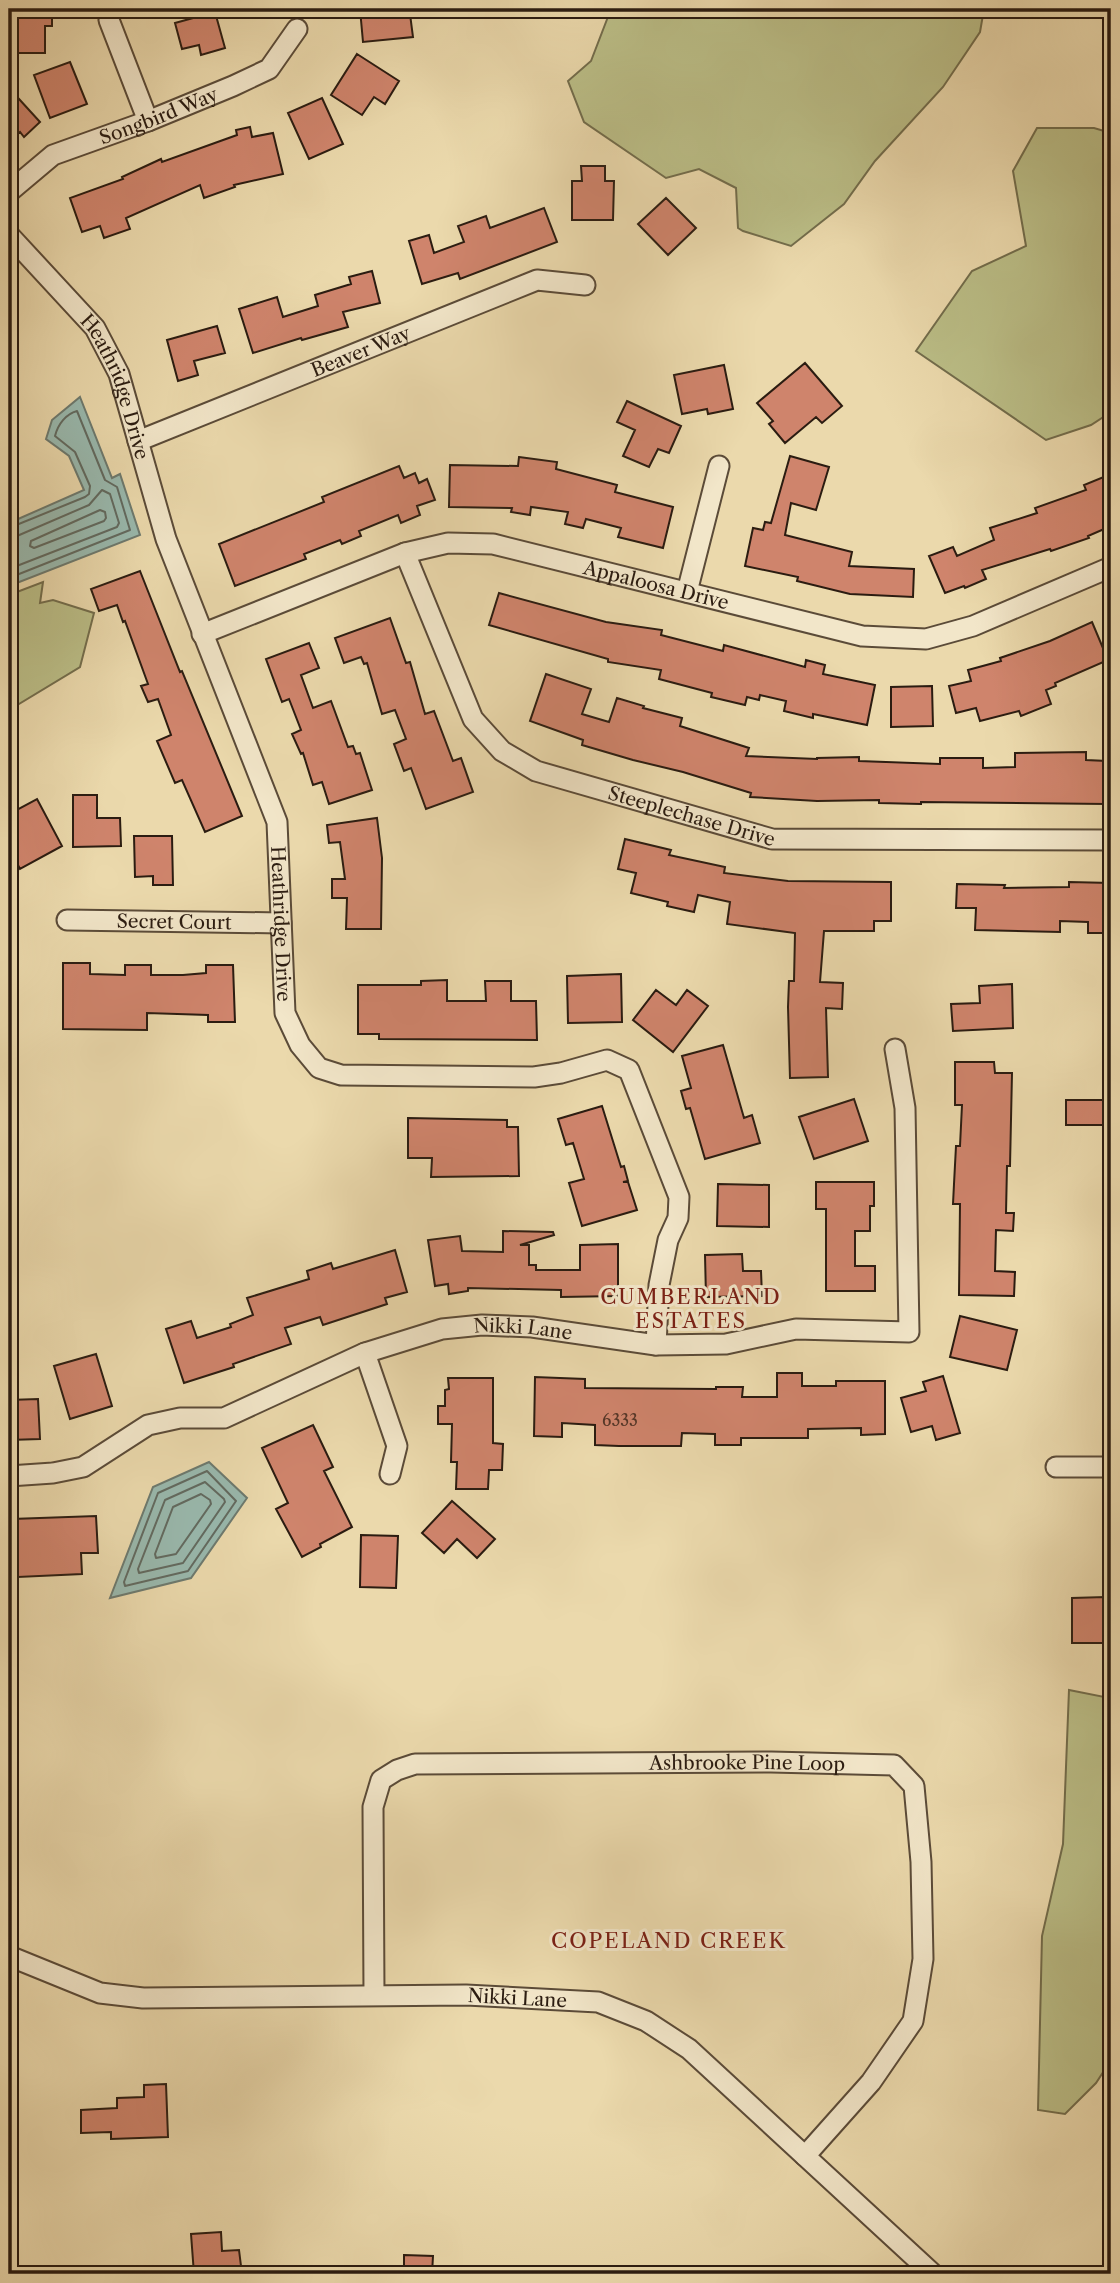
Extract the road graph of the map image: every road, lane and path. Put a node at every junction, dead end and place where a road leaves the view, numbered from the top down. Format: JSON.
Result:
{"nodes":[{"id":1,"x":109,"y":20,"type":"dead end"},
{"id":2,"x":297,"y":29,"type":"dead end"},
{"id":3,"x":148,"y":121,"type":"junction"},
{"id":4,"x":9,"y":192,"type":"edge"},
{"id":5,"x":9,"y":235,"type":"edge"},
{"id":6,"x":585,"y":285,"type":"dead end"},
{"id":7,"x":138,"y":441,"type":"junction"},
{"id":8,"x":719,"y":466,"type":"dead end"},
{"id":9,"x":405,"y":553,"type":"junction"},
{"id":10,"x":1111,"y":567,"type":"edge"},
{"id":11,"x":687,"y":592,"type":"junction"},
{"id":12,"x":202,"y":634,"type":"junction"},
{"id":13,"x":1111,"y":840,"type":"edge"},
{"id":14,"x":67,"y":920,"type":"dead end"},
{"id":15,"x":281,"y":923,"type":"junction"},
{"id":16,"x":895,"y":1049,"type":"dead end"},
{"id":17,"x":656,"y":1345,"type":"junction"},
{"id":18,"x":365,"y":1353,"type":"junction"},
{"id":19,"x":1056,"y":1467,"type":"dead end"},
{"id":20,"x":1111,"y":1467,"type":"edge"},
{"id":21,"x":390,"y":1474,"type":"dead end"},
{"id":22,"x":9,"y":1476,"type":"edge"},
{"id":23,"x":9,"y":1956,"type":"edge"},
{"id":24,"x":374,"y":1995,"type":"junction"},
{"id":25,"x":805,"y":2156,"type":"junction"},
{"id":26,"x":933,"y":2274,"type":"edge"}],
"edges":[{"from":1,"to":3,"type":"street"},
{"from":2,"to":3,"type":"street","name":"Songbird Way"},
{"from":3,"to":4,"type":"street","name":"Songbird Way"},
{"from":5,"to":7,"type":"street","name":"Heathridge Drive"},
{"from":6,"to":7,"type":"street","name":"Beaver Way"},
{"from":7,"to":12,"type":"street","name":"Heathridge Drive"},
{"from":8,"to":11,"type":"street"},
{"from":9,"to":11,"type":"street","name":"Appaloosa Drive"},
{"from":9,"to":12,"type":"street","name":"Appaloosa Drive"},
{"from":9,"to":13,"type":"street","name":"Steeplechase Drive"},
{"from":10,"to":11,"type":"street","name":"Appaloosa Drive"},
{"from":12,"to":15,"type":"street","name":"Heathridge Drive"},
{"from":14,"to":15,"type":"street","name":"Secret Court"},
{"from":15,"to":17,"type":"street","name":"Heathridge Drive"},
{"from":16,"to":17,"type":"street","name":"Nikki Lane"},
{"from":17,"to":18,"type":"street","name":"Nikki Lane"},
{"from":18,"to":21,"type":"street"},
{"from":18,"to":22,"type":"street","name":"Nikki Lane"},
{"from":19,"to":20,"type":"street"},
{"from":23,"to":24,"type":"street","name":"Nikki Lane"},
{"from":24,"to":25,"type":"street","name":"Nikki Lane"},
{"from":24,"to":25,"type":"street","name":"Ashbrooke Pine Loop"},
{"from":25,"to":26,"type":"street","name":"Nikki Lane"}]}
